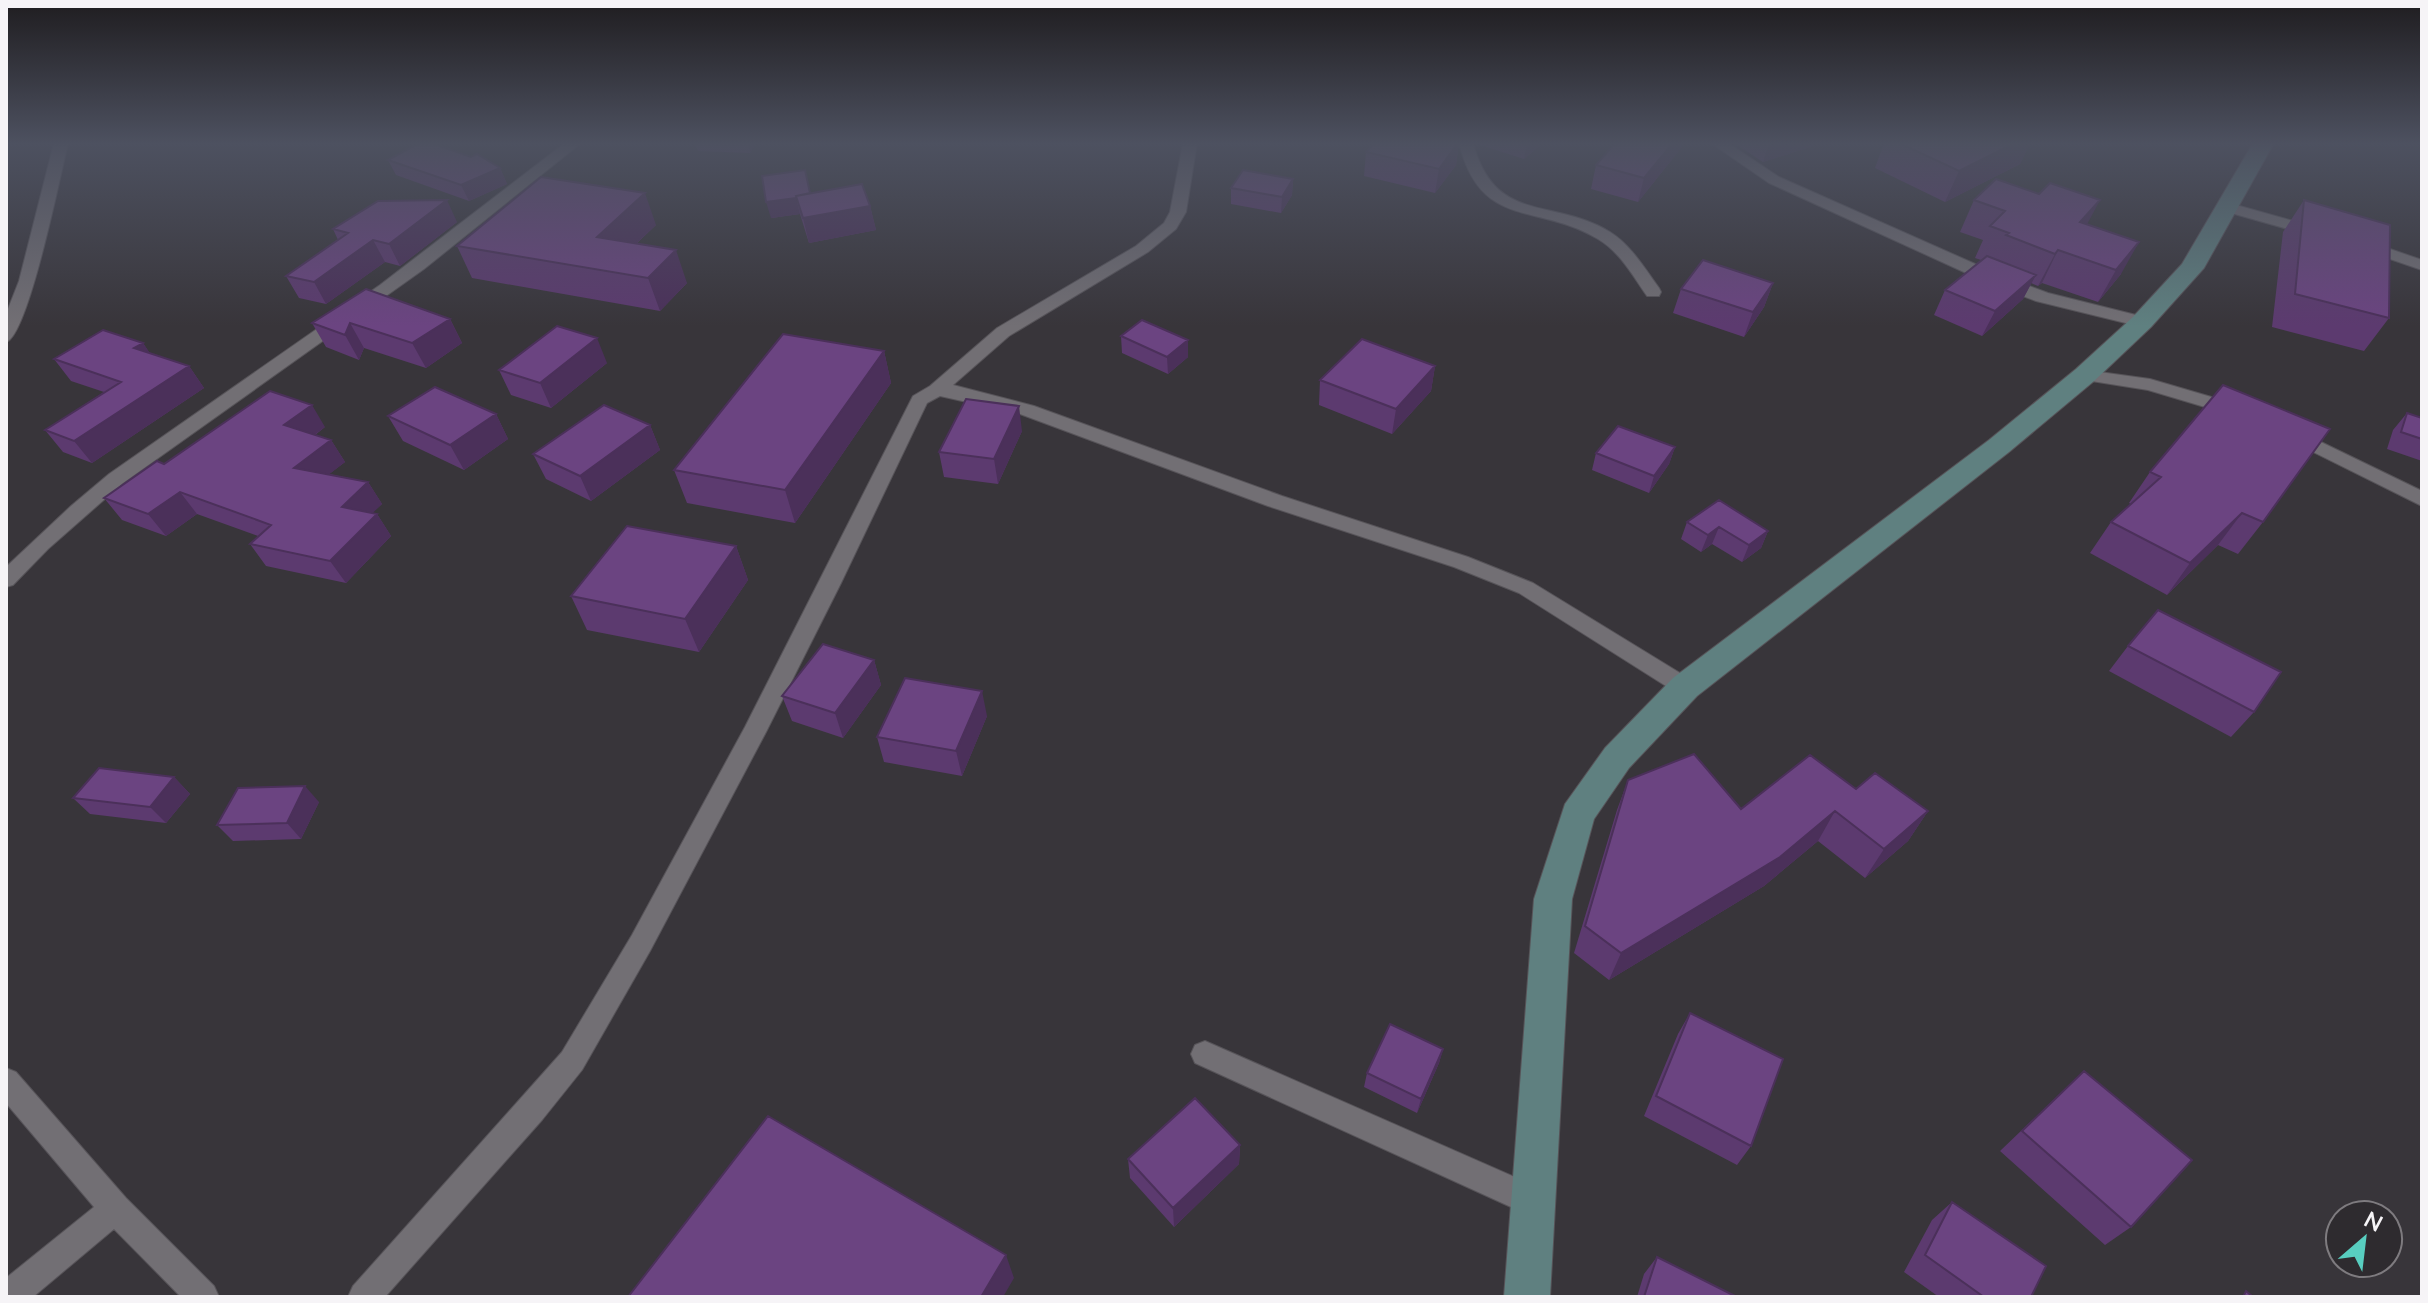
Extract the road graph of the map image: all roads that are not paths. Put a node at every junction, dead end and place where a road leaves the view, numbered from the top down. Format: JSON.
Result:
{"nodes":[{"id":1,"x":46,"y":204,"type":"edge"},
{"id":2,"x":495,"y":204,"type":"edge"},
{"id":3,"x":1179,"y":204,"type":"edge"},
{"id":4,"x":1507,"y":204,"type":"edge"},
{"id":5,"x":1827,"y":204,"type":"edge"},
{"id":6,"x":2231,"y":204,"type":"edge"},
{"id":7,"x":2229,"y":208,"type":"junction"},
{"id":8,"x":2422,"y":265,"type":"edge"},
{"id":9,"x":1653,"y":292,"type":"dead end"},
{"id":10,"x":2142,"y":322,"type":"junction"},
{"id":11,"x":6,"y":337,"type":"edge"},
{"id":12,"x":2085,"y":375,"type":"junction"},
{"id":13,"x":936,"y":390,"type":"junction"},
{"id":14,"x":2247,"y":414,"type":"edge"},
{"id":15,"x":2273,"y":426,"type":"edge"},
{"id":16,"x":2422,"y":499,"type":"edge"},
{"id":17,"x":6,"y":580,"type":"edge"},
{"id":18,"x":1685,"y":687,"type":"junction"},
{"id":19,"x":1205,"y":1054,"type":"dead end"},
{"id":20,"x":6,"y":1082,"type":"edge"},
{"id":21,"x":1533,"y":1201,"type":"junction"},
{"id":22,"x":115,"y":1209,"type":"junction"},
{"id":23,"x":8,"y":1297,"type":"edge"},
{"id":24,"x":203,"y":1297,"type":"edge"},
{"id":25,"x":364,"y":1297,"type":"edge"},
{"id":26,"x":1527,"y":1297,"type":"edge"}],
"edges":[{"from":1,"to":11,"type":"street"},
{"from":2,"to":17,"type":"street"},
{"from":3,"to":13,"type":"street"},
{"from":4,"to":9,"type":"street"},
{"from":5,"to":10,"type":"street"},
{"from":6,"to":7,"type":"main road"},
{"from":7,"to":8,"type":"street"},
{"from":7,"to":10,"type":"main road"},
{"from":10,"to":12,"type":"main road"},
{"from":12,"to":14,"type":"street"},
{"from":12,"to":18,"type":"main road"},
{"from":13,"to":18,"type":"street"},
{"from":13,"to":25,"type":"street"},
{"from":15,"to":16,"type":"street"},
{"from":18,"to":21,"type":"main road"},
{"from":19,"to":21,"type":"street"},
{"from":20,"to":22,"type":"street"},
{"from":21,"to":26,"type":"main road"},
{"from":22,"to":23,"type":"street"},
{"from":22,"to":24,"type":"street"}]}
